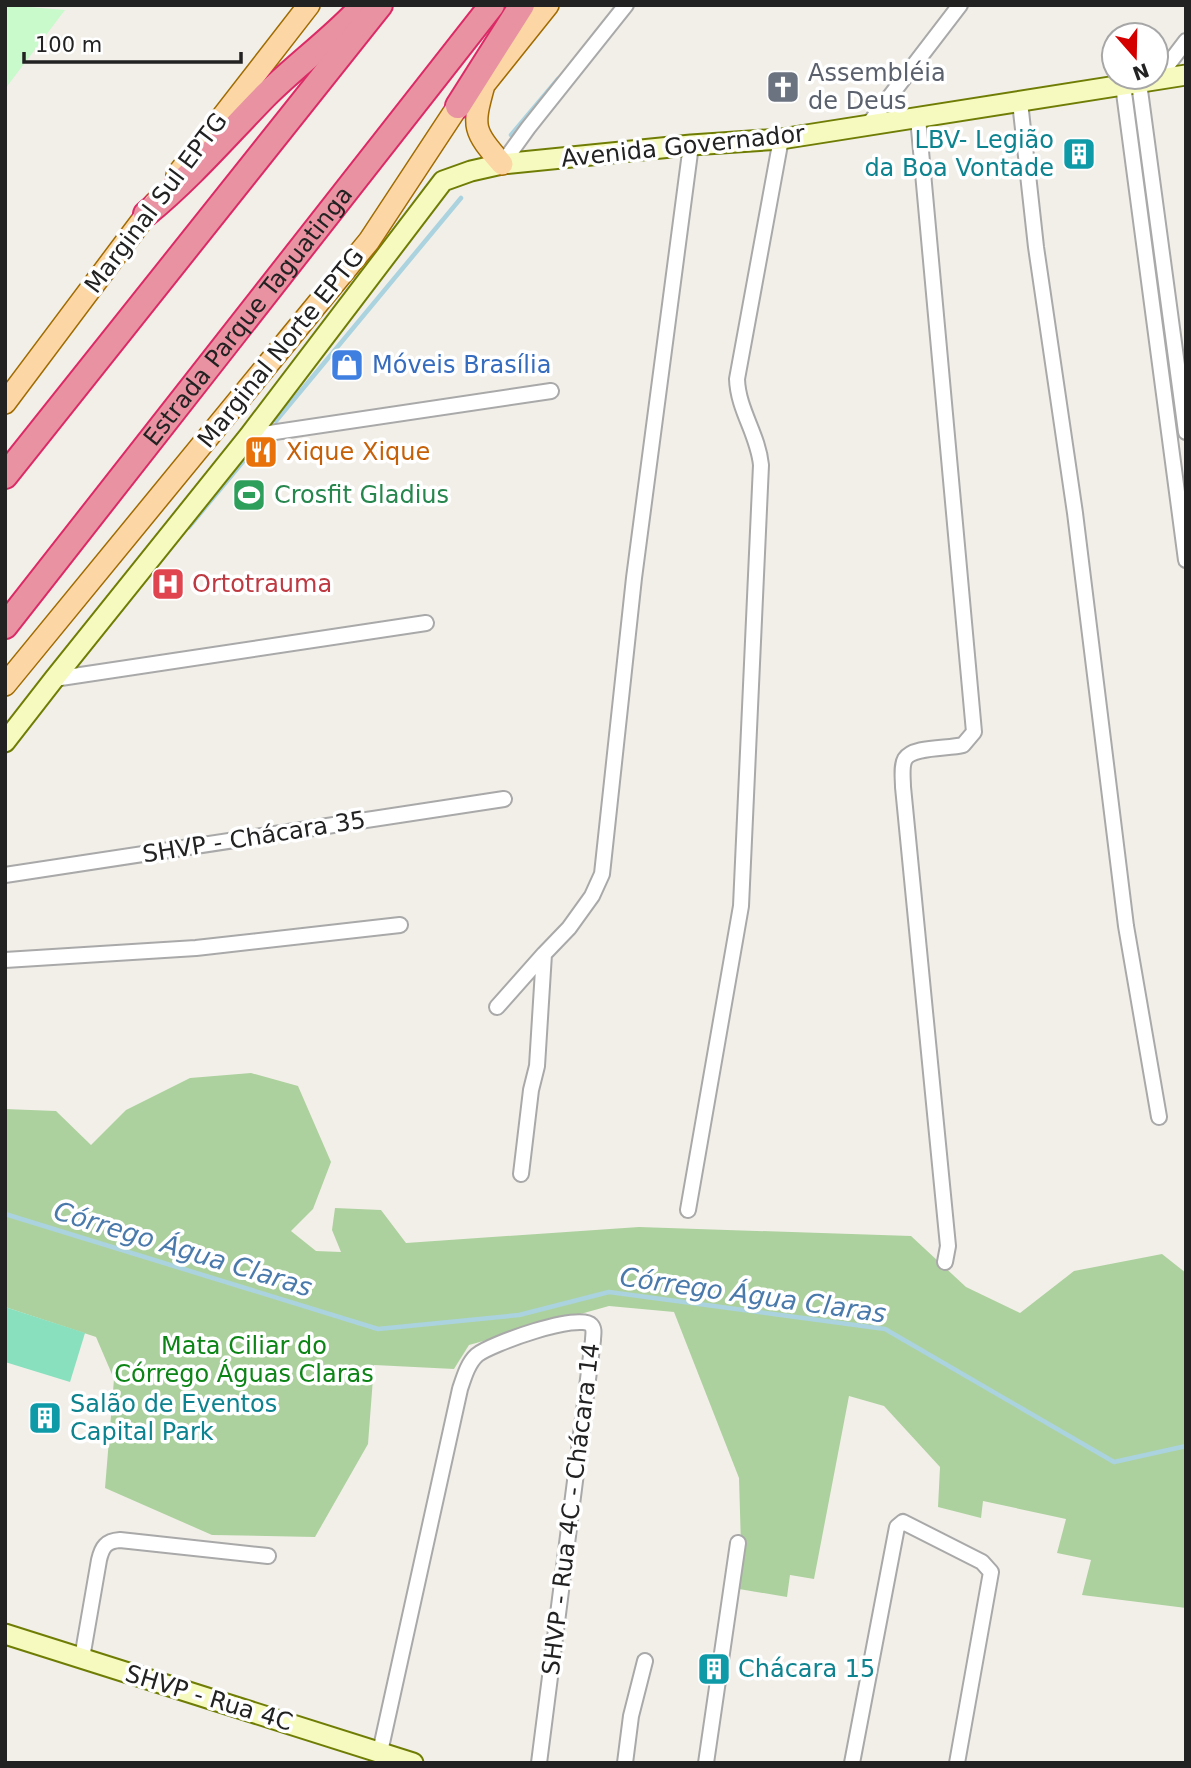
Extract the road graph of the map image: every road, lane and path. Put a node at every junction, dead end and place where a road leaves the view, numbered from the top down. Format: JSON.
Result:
{"nodes":[{"id":1,"x":309,"y":5,"type":"edge"},
{"id":2,"x":364,"y":5,"type":"edge"},
{"id":3,"x":380,"y":5,"type":"edge"},
{"id":4,"x":492,"y":5,"type":"edge"},
{"id":5,"x":522,"y":5,"type":"edge"},
{"id":6,"x":548,"y":5,"type":"edge"},
{"id":7,"x":626,"y":5,"type":"edge"},
{"id":8,"x":960,"y":5,"type":"edge"},
{"id":9,"x":1186,"y":41,"type":"edge"},
{"id":10,"x":1170,"y":55,"type":"edge"},
{"id":11,"x":484,"y":85,"type":"junction"},
{"id":12,"x":1100,"y":89,"type":"edge"},
{"id":13,"x":1141,"y":91,"type":"edge"},
{"id":14,"x":1141,"y":91,"type":"edge"},
{"id":15,"x":1020,"y":102,"type":"junction"},
{"id":16,"x":458,"y":106,"type":"junction"},
{"id":17,"x":918,"y":118,"type":"junction"},
{"id":18,"x":868,"y":125,"type":"junction"},
{"id":19,"x":781,"y":139,"type":"junction"},
{"id":20,"x":691,"y":145,"type":"junction"},
{"id":21,"x":502,"y":164,"type":"junction"},
{"id":22,"x":146,"y":214,"type":"junction"},
{"id":23,"x":551,"y":391,"type":"dead end"},
{"id":24,"x":5,"y":403,"type":"edge"},
{"id":25,"x":1186,"y":432,"type":"edge"},
{"id":26,"x":249,"y":436,"type":"junction"},
{"id":27,"x":5,"y":476,"type":"edge"},
{"id":28,"x":1186,"y":560,"type":"edge"},
{"id":29,"x":426,"y":623,"type":"dead end"},
{"id":30,"x":5,"y":626,"type":"edge"},
{"id":31,"x":54,"y":679,"type":"junction"},
{"id":32,"x":5,"y":685,"type":"edge"},
{"id":33,"x":5,"y":742,"type":"edge"},
{"id":34,"x":504,"y":799,"type":"dead end"},
{"id":35,"x":5,"y":875,"type":"edge"},
{"id":36,"x":400,"y":925,"type":"dead end"},
{"id":37,"x":544,"y":954,"type":"junction"},
{"id":38,"x":5,"y":960,"type":"edge"},
{"id":39,"x":497,"y":1007,"type":"dead end"},
{"id":40,"x":1159,"y":1117,"type":"dead end"},
{"id":41,"x":521,"y":1174,"type":"dead end"},
{"id":42,"x":688,"y":1210,"type":"dead end"},
{"id":43,"x":945,"y":1262,"type":"dead end"},
{"id":44,"x":738,"y":1543,"type":"dead end"},
{"id":45,"x":268,"y":1556,"type":"dead end"},
{"id":46,"x":5,"y":1634,"type":"edge"},
{"id":47,"x":82,"y":1658,"type":"junction"},
{"id":48,"x":645,"y":1661,"type":"dead end"},
{"id":49,"x":380,"y":1752,"type":"junction"},
{"id":50,"x":413,"y":1763,"type":"edge"},
{"id":51,"x":539,"y":1763,"type":"edge"},
{"id":52,"x":625,"y":1763,"type":"edge"},
{"id":53,"x":706,"y":1763,"type":"edge"},
{"id":54,"x":852,"y":1763,"type":"edge"},
{"id":55,"x":957,"y":1763,"type":"edge"}],
"edges":[{"from":1,"to":22,"type":"main road","name":"Marginal Sul EPTG"},
{"from":2,"to":22,"type":"highway"},
{"from":3,"to":27,"type":"highway"},
{"from":4,"to":30,"type":"highway","name":"Estrada Parque Taguatinga"},
{"from":5,"to":16,"type":"highway"},
{"from":6,"to":11,"type":"main road","name":"Marginal Norte EPTG"},
{"from":7,"to":21,"type":"street"},
{"from":8,"to":18,"type":"street"},
{"from":9,"to":10,"type":"street"},
{"from":11,"to":16,"type":"main road","name":"Marginal Norte EPTG"},
{"from":11,"to":21,"type":"main road"},
{"from":12,"to":15,"type":"street","name":"Avenida Governador"},
{"from":13,"to":25,"type":"street"},
{"from":14,"to":28,"type":"street"},
{"from":15,"to":17,"type":"street","name":"Avenida Governador"},
{"from":15,"to":40,"type":"street"},
{"from":16,"to":32,"type":"main road","name":"Marginal Norte EPTG"},
{"from":17,"to":18,"type":"street","name":"Avenida Governador"},
{"from":17,"to":43,"type":"street"},
{"from":18,"to":19,"type":"street","name":"Avenida Governador"},
{"from":19,"to":20,"type":"street","name":"Avenida Governador"},
{"from":19,"to":42,"type":"street"},
{"from":20,"to":21,"type":"street","name":"Avenida Governador"},
{"from":20,"to":37,"type":"street"},
{"from":21,"to":26,"type":"street","name":"Avenida Governador"},
{"from":22,"to":24,"type":"main road","name":"Marginal Sul EPTG"},
{"from":23,"to":26,"type":"street"},
{"from":26,"to":31,"type":"street"},
{"from":29,"to":31,"type":"street"},
{"from":31,"to":33,"type":"street"},
{"from":34,"to":35,"type":"street","name":"SHVP - Chácara 35"},
{"from":36,"to":38,"type":"street"},
{"from":37,"to":39,"type":"street"},
{"from":37,"to":41,"type":"street"},
{"from":44,"to":53,"type":"street"},
{"from":45,"to":47,"type":"street"},
{"from":46,"to":47,"type":"street","name":"SHVP - Rua 4C"},
{"from":47,"to":49,"type":"street","name":"SHVP - Rua 4C"},
{"from":48,"to":52,"type":"street"},
{"from":49,"to":50,"type":"street","name":"SHVP - Rua 4C"},
{"from":49,"to":51,"type":"street","name":"SHVP - Rua 4C - Chácara 14"},
{"from":54,"to":55,"type":"street"}]}
